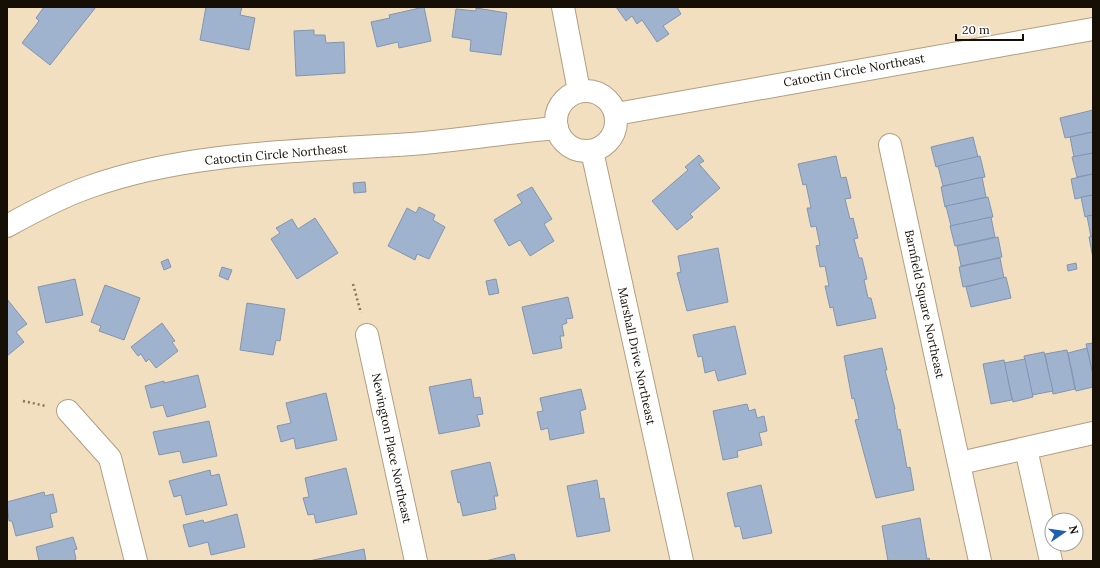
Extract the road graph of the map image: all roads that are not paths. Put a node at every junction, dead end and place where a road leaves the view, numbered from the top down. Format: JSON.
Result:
{"nodes":[{"id":1,"x":563,"y":7,"type":"edge"},
{"id":2,"x":1093,"y":29,"type":"edge"},
{"id":3,"x":579,"y":91,"type":"junction"},
{"id":4,"x":616,"y":114,"type":"junction"},
{"id":5,"x":557,"y":128,"type":"junction"},
{"id":6,"x":890,"y":145,"type":"dead end"},
{"id":7,"x":592,"y":151,"type":"junction"},
{"id":8,"x":7,"y":226,"type":"edge"},
{"id":9,"x":367,"y":335,"type":"road end"},
{"id":10,"x":68,"y":411,"type":"dead end"},
{"id":11,"x":1093,"y":433,"type":"edge"},
{"id":12,"x":1026,"y":448,"type":"junction"},
{"id":13,"x":960,"y":464,"type":"junction"},
{"id":14,"x":136,"y":561,"type":"edge"},
{"id":15,"x":416,"y":561,"type":"edge"},
{"id":16,"x":682,"y":561,"type":"edge"},
{"id":17,"x":980,"y":561,"type":"edge"},
{"id":18,"x":1051,"y":561,"type":"edge"}],
"edges":[{"from":1,"to":3,"type":"street"},
{"from":2,"to":4,"type":"street","name":"Catoctin Circle Northeast"},
{"from":3,"to":4,"type":"street"},
{"from":3,"to":5,"type":"street"},
{"from":4,"to":7,"type":"street"},
{"from":5,"to":7,"type":"street"},
{"from":5,"to":8,"type":"street","name":"Catoctin Circle Northeast"},
{"from":6,"to":13,"type":"street","name":"Barnfield Square Northeast"},
{"from":7,"to":16,"type":"street","name":"Marshall Drive Northeast"},
{"from":9,"to":15,"type":"street","name":"Newington Place Northeast"},
{"from":10,"to":14,"type":"street"},
{"from":11,"to":12,"type":"street"},
{"from":12,"to":13,"type":"street"},
{"from":12,"to":18,"type":"street"},
{"from":13,"to":17,"type":"street","name":"Barnfield Square Northeast"}]}
